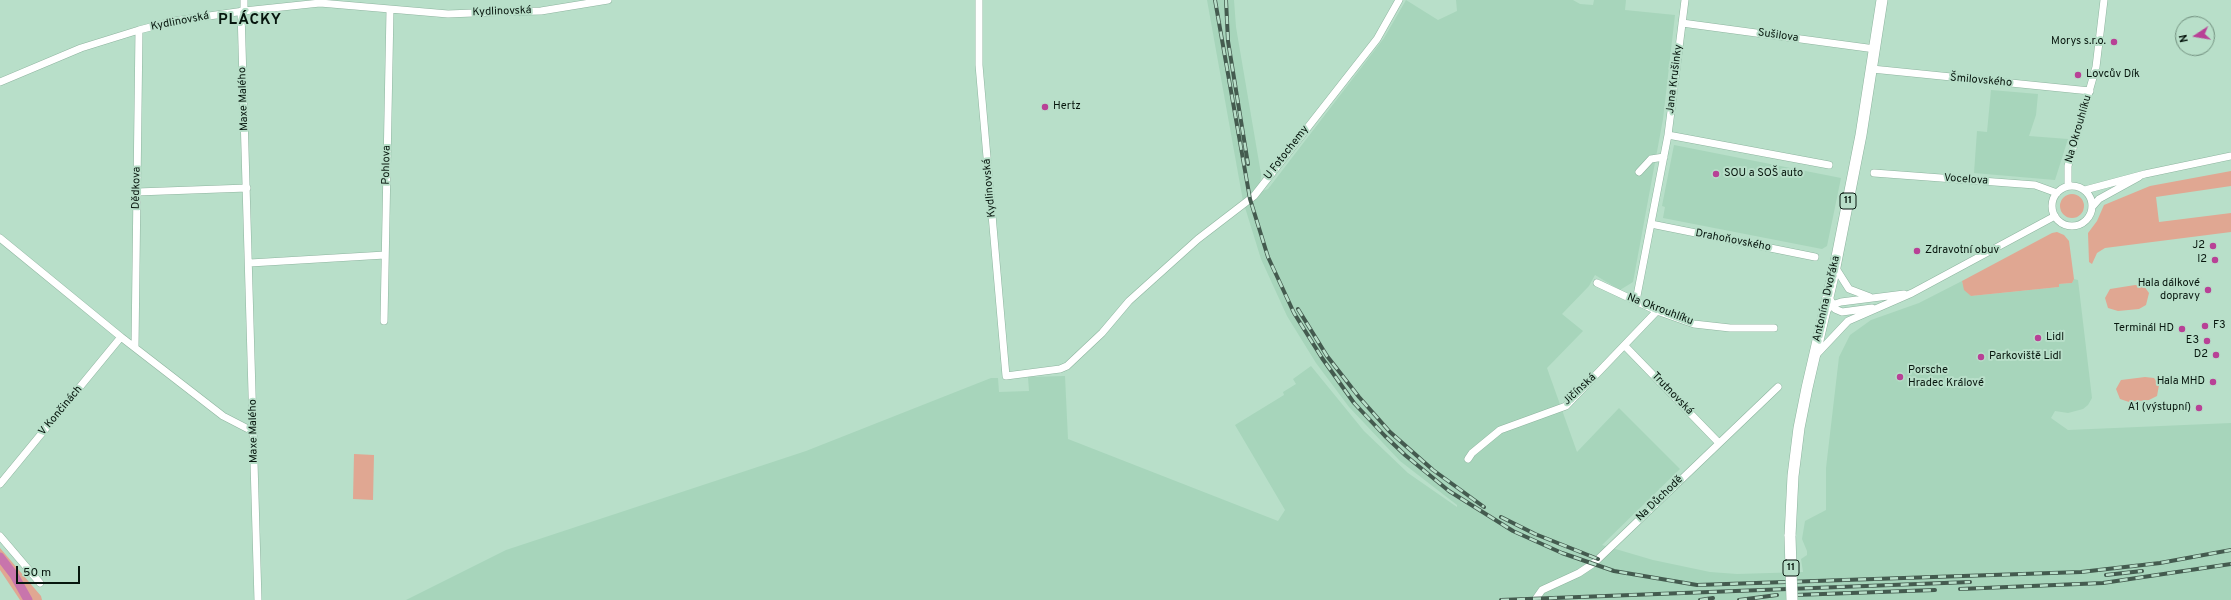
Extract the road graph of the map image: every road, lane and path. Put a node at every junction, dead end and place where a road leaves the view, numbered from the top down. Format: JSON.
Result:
{"nodes":[{"id":1,"x":244,"y":0,"type":"edge"},
{"id":2,"x":608,"y":0,"type":"edge"},
{"id":3,"x":979,"y":0,"type":"edge"},
{"id":4,"x":1399,"y":0,"type":"edge"},
{"id":5,"x":1685,"y":0,"type":"edge"},
{"id":6,"x":1882,"y":0,"type":"edge"},
{"id":7,"x":2104,"y":0,"type":"edge"},
{"id":8,"x":390,"y":10,"type":"junction"},
{"id":9,"x":243,"y":11,"type":"junction"},
{"id":10,"x":1682,"y":23,"type":"junction"},
{"id":11,"x":139,"y":30,"type":"junction"},
{"id":12,"x":1875,"y":49,"type":"junction"},
{"id":13,"x":1872,"y":69,"type":"junction"},
{"id":14,"x":0,"y":82,"type":"edge"},
{"id":15,"x":2090,"y":91,"type":"junction"},
{"id":16,"x":1668,"y":135,"type":"junction"},
{"id":17,"x":2231,"y":156,"type":"edge"},
{"id":18,"x":1664,"y":157,"type":"junction"},
{"id":19,"x":1829,"y":165,"type":"dead end"},
{"id":20,"x":1639,"y":172,"type":"dead end"},
{"id":21,"x":1874,"y":173,"type":"dead end"},
{"id":22,"x":2145,"y":174,"type":"junction"},
{"id":23,"x":2068,"y":186,"type":"junction"},
{"id":24,"x":247,"y":188,"type":"junction"},
{"id":25,"x":2085,"y":190,"type":"junction"},
{"id":26,"x":136,"y":192,"type":"junction"},
{"id":27,"x":2057,"y":194,"type":"junction"},
{"id":28,"x":2092,"y":207,"type":"junction"},
{"id":29,"x":2055,"y":216,"type":"junction"},
{"id":30,"x":1651,"y":224,"type":"junction"},
{"id":31,"x":0,"y":238,"type":"edge"},
{"id":32,"x":385,"y":256,"type":"junction"},
{"id":33,"x":1815,"y":257,"type":"dead end"},
{"id":34,"x":250,"y":263,"type":"junction"},
{"id":35,"x":1835,"y":267,"type":"junction"},
{"id":36,"x":1597,"y":283,"type":"dead end"},
{"id":37,"x":1912,"y":293,"type":"junction"},
{"id":38,"x":1874,"y":298,"type":"junction"},
{"id":39,"x":1830,"y":300,"type":"junction"},
{"id":40,"x":1636,"y":301,"type":"junction"},
{"id":41,"x":1882,"y":307,"type":"junction"},
{"id":42,"x":1657,"y":311,"type":"junction"},
{"id":43,"x":384,"y":321,"type":"dead end"},
{"id":44,"x":1774,"y":328,"type":"dead end"},
{"id":45,"x":121,"y":338,"type":"junction"},
{"id":46,"x":135,"y":346,"type":"junction"},
{"id":47,"x":1625,"y":346,"type":"junction"},
{"id":48,"x":1814,"y":358,"type":"junction"},
{"id":49,"x":1006,"y":376,"type":"joint"},
{"id":50,"x":1778,"y":387,"type":"dead end"},
{"id":51,"x":254,"y":432,"type":"junction"},
{"id":52,"x":1719,"y":443,"type":"junction"},
{"id":53,"x":1468,"y":459,"type":"dead end"},
{"id":54,"x":0,"y":484,"type":"edge"},
{"id":55,"x":0,"y":536,"type":"edge"},
{"id":56,"x":40,"y":583,"type":"dead end"},
{"id":57,"x":258,"y":600,"type":"edge"},
{"id":58,"x":1534,"y":600,"type":"edge"},
{"id":59,"x":1792,"y":600,"type":"edge"}],
"edges":[{"from":1,"to":9,"type":"street","name":"Maxe Malého"},
{"from":2,"to":8,"type":"street","name":"Kydlinovská"},
{"from":3,"to":49,"type":"street","name":"Kydlinovská"},
{"from":4,"to":49,"type":"street","name":"U Fotochemy"},
{"from":5,"to":10,"type":"street","name":"Jana Krušinky"},
{"from":6,"to":12,"type":"main road","name":"Antonína Dvořáka","number":"11"},
{"from":7,"to":15,"type":"street","name":"Na Okrouhlíku"},
{"from":8,"to":9,"type":"street","name":"Kydlinovská"},
{"from":8,"to":32,"type":"street","name":"Pohlova"},
{"from":9,"to":11,"type":"street","name":"Kydlinovská"},
{"from":9,"to":24,"type":"street","name":"Maxe Malého"},
{"from":10,"to":12,"type":"street","name":"Sušilova"},
{"from":10,"to":16,"type":"street","name":"Jana Krušinky"},
{"from":11,"to":14,"type":"street","name":"Kydlinovská"},
{"from":11,"to":26,"type":"street","name":"Dědkova"},
{"from":12,"to":13,"type":"main road","name":"Antonína Dvořáka","number":"11"},
{"from":13,"to":15,"type":"street","name":"Šmilovského"},
{"from":13,"to":35,"type":"main road","name":"Antonína Dvořáka","number":"11"},
{"from":15,"to":23,"type":"street","name":"Na Okrouhlíku"},
{"from":16,"to":18,"type":"street","name":"Jana Krušinky"},
{"from":16,"to":19,"type":"street"},
{"from":17,"to":22,"type":"street"},
{"from":18,"to":20,"type":"street"},
{"from":18,"to":30,"type":"street","name":"Jana Krušinky"},
{"from":21,"to":27,"type":"street","name":"Vocelova"},
{"from":22,"to":25,"type":"street"},
{"from":22,"to":28,"type":"street"},
{"from":23,"to":25,"type":"street"},
{"from":23,"to":27,"type":"street"},
{"from":24,"to":26,"type":"street"},
{"from":24,"to":34,"type":"street","name":"Maxe Malého"},
{"from":25,"to":28,"type":"street"},
{"from":26,"to":46,"type":"street","name":"Dědkova"},
{"from":27,"to":29,"type":"street"},
{"from":28,"to":29,"type":"street"},
{"from":29,"to":37,"type":"street"},
{"from":30,"to":33,"type":"street","name":"Drahoňovského"},
{"from":30,"to":40,"type":"street","name":"Jana Krušinky"},
{"from":31,"to":45,"type":"street"},
{"from":32,"to":34,"type":"street"},
{"from":32,"to":43,"type":"street","name":"Pohlova"},
{"from":34,"to":51,"type":"street","name":"Maxe Malého"},
{"from":35,"to":38,"type":"street"},
{"from":35,"to":39,"type":"main road","name":"Antonína Dvořáka","number":"11"},
{"from":36,"to":40,"type":"street","name":"Na Okrouhlíku"},
{"from":37,"to":38,"type":"street"},
{"from":37,"to":41,"type":"street"},
{"from":38,"to":39,"type":"street"},
{"from":39,"to":41,"type":"street"},
{"from":39,"to":48,"type":"main road","name":"Antonína Dvořáka","number":"11"},
{"from":40,"to":42,"type":"street","name":"Na Okrouhlíku"},
{"from":41,"to":48,"type":"street"},
{"from":42,"to":44,"type":"street","name":"Na Okrouhlíku"},
{"from":42,"to":47,"type":"street","name":"Jičínská"},
{"from":45,"to":46,"type":"street"},
{"from":45,"to":54,"type":"street","name":"V Končinách"},
{"from":46,"to":51,"type":"street"},
{"from":47,"to":52,"type":"street","name":"Trutnovská"},
{"from":47,"to":53,"type":"street","name":"Jičínská"},
{"from":48,"to":59,"type":"main road","name":"Antonína Dvořáka","number":"11","bridge":true},
{"from":50,"to":52,"type":"street","name":"Na Důchodě"},
{"from":51,"to":57,"type":"street","name":"Maxe Malého"},
{"from":52,"to":58,"type":"street","name":"Na Důchodě"},
{"from":55,"to":56,"type":"street"}]}
